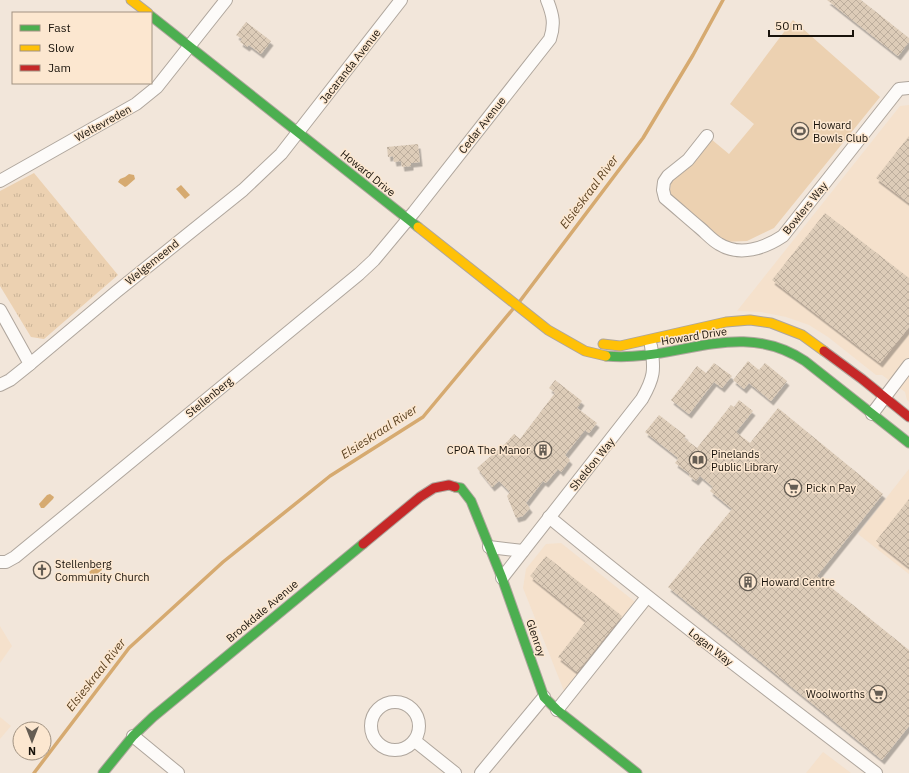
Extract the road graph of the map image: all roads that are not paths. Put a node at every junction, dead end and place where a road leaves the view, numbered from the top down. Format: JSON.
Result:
{"nodes":[{"id":1,"x":131,"y":0,"type":"edge"},
{"id":2,"x":226,"y":0,"type":"edge"},
{"id":3,"x":401,"y":0,"type":"edge"},
{"id":4,"x":547,"y":0,"type":"edge"},
{"id":5,"x":147,"y":12,"type":"edge"},
{"id":6,"x":152,"y":17,"type":"edge"},
{"id":7,"x":189,"y":46,"type":"junction"},
{"id":8,"x":908,"y":88,"type":"edge"},
{"id":9,"x":299,"y":132,"type":"junction"},
{"id":10,"x":707,"y":136,"type":"dead end"},
{"id":11,"x":0,"y":181,"type":"edge"},
{"id":12,"x":407,"y":220,"type":"junction"},
{"id":13,"x":0,"y":310,"type":"edge"},
{"id":14,"x":650,"y":339,"type":"junction"},
{"id":15,"x":573,"y":344,"type":"junction"},
{"id":16,"x":653,"y":355,"type":"junction"},
{"id":17,"x":30,"y":364,"type":"junction"},
{"id":18,"x":909,"y":365,"type":"edge"},
{"id":19,"x":0,"y":386,"type":"edge"},
{"id":20,"x":884,"y":397,"type":"junction"},
{"id":21,"x":872,"y":414,"type":"junction"},
{"id":22,"x":909,"y":417,"type":"edge"},
{"id":23,"x":909,"y":443,"type":"edge"},
{"id":24,"x":449,"y":485,"type":"joint"},
{"id":25,"x":549,"y":517,"type":"junction"},
{"id":26,"x":489,"y":546,"type":"junction"},
{"id":27,"x":523,"y":551,"type":"junction"},
{"id":28,"x":0,"y":562,"type":"edge"},
{"id":29,"x":502,"y":578,"type":"junction"},
{"id":30,"x":648,"y":597,"type":"junction"},
{"id":31,"x":544,"y":697,"type":"junction"},
{"id":32,"x":557,"y":710,"type":"junction"},
{"id":33,"x":133,"y":736,"type":"junction"},
{"id":34,"x":415,"y":741,"type":"junction"},
{"id":35,"x":103,"y":773,"type":"edge"},
{"id":36,"x":178,"y":773,"type":"edge"},
{"id":37,"x":455,"y":773,"type":"edge"},
{"id":38,"x":481,"y":773,"type":"edge"},
{"id":39,"x":636,"y":773,"type":"edge"},
{"id":40,"x":876,"y":773,"type":"edge"}],
"edges":[{"from":1,"to":5,"type":"street"},
{"from":2,"to":7,"type":"street","name":"Weltevreden"},
{"from":3,"to":9,"type":"street","name":"Jacaranda Avenue"},
{"from":4,"to":12,"type":"street","name":"Cedar Avenue"},
{"from":6,"to":7,"type":"street","name":"Howard Drive"},
{"from":7,"to":9,"type":"street","name":"Howard Drive"},
{"from":7,"to":11,"type":"street","name":"Weltevreden"},
{"from":8,"to":10,"type":"street","name":"Bowlers Way"},
{"from":9,"to":12,"type":"street","name":"Howard Drive"},
{"from":9,"to":17,"type":"street","name":"Welgemeend"},
{"from":12,"to":15,"type":"street","name":"Howard Drive"},
{"from":12,"to":28,"type":"street","name":"Stellenberg"},
{"from":13,"to":17,"type":"street"},
{"from":14,"to":15,"type":"street","name":"Howard Drive"},
{"from":14,"to":16,"type":"street","name":"Sheldon Way"},
{"from":14,"to":20,"type":"street","name":"Howard Drive"},
{"from":15,"to":16,"type":"street","name":"Howard Drive"},
{"from":16,"to":21,"type":"street","name":"Howard Drive"},
{"from":16,"to":25,"type":"street","name":"Sheldon Way"},
{"from":17,"to":19,"type":"street","name":"Welgemeend"},
{"from":18,"to":20,"type":"street"},
{"from":20,"to":21,"type":"street"},
{"from":20,"to":22,"type":"street","name":"Howard Drive"},
{"from":21,"to":23,"type":"street","name":"Howard Drive"},
{"from":24,"to":26,"type":"street","name":"Glenroy"},
{"from":24,"to":33,"type":"street","name":"Brookdale Avenue"},
{"from":25,"to":27,"type":"street","name":"Sheldon Way"},
{"from":25,"to":30,"type":"street","name":"Logan Way"},
{"from":26,"to":27,"type":"street"},
{"from":26,"to":29,"type":"street","name":"Glenroy"},
{"from":27,"to":29,"type":"street","name":"Sheldon Way"},
{"from":29,"to":31,"type":"street","name":"Glenroy"},
{"from":30,"to":32,"type":"street"},
{"from":30,"to":40,"type":"street","name":"Logan Way"},
{"from":31,"to":32,"type":"street","name":"Glenroy"},
{"from":31,"to":38,"type":"street"},
{"from":32,"to":39,"type":"street","name":"Glenroy"},
{"from":33,"to":35,"type":"street","name":"Brookdale Avenue"},
{"from":33,"to":36,"type":"street"},
{"from":34,"to":34,"type":"street"},
{"from":34,"to":37,"type":"street"}]}
